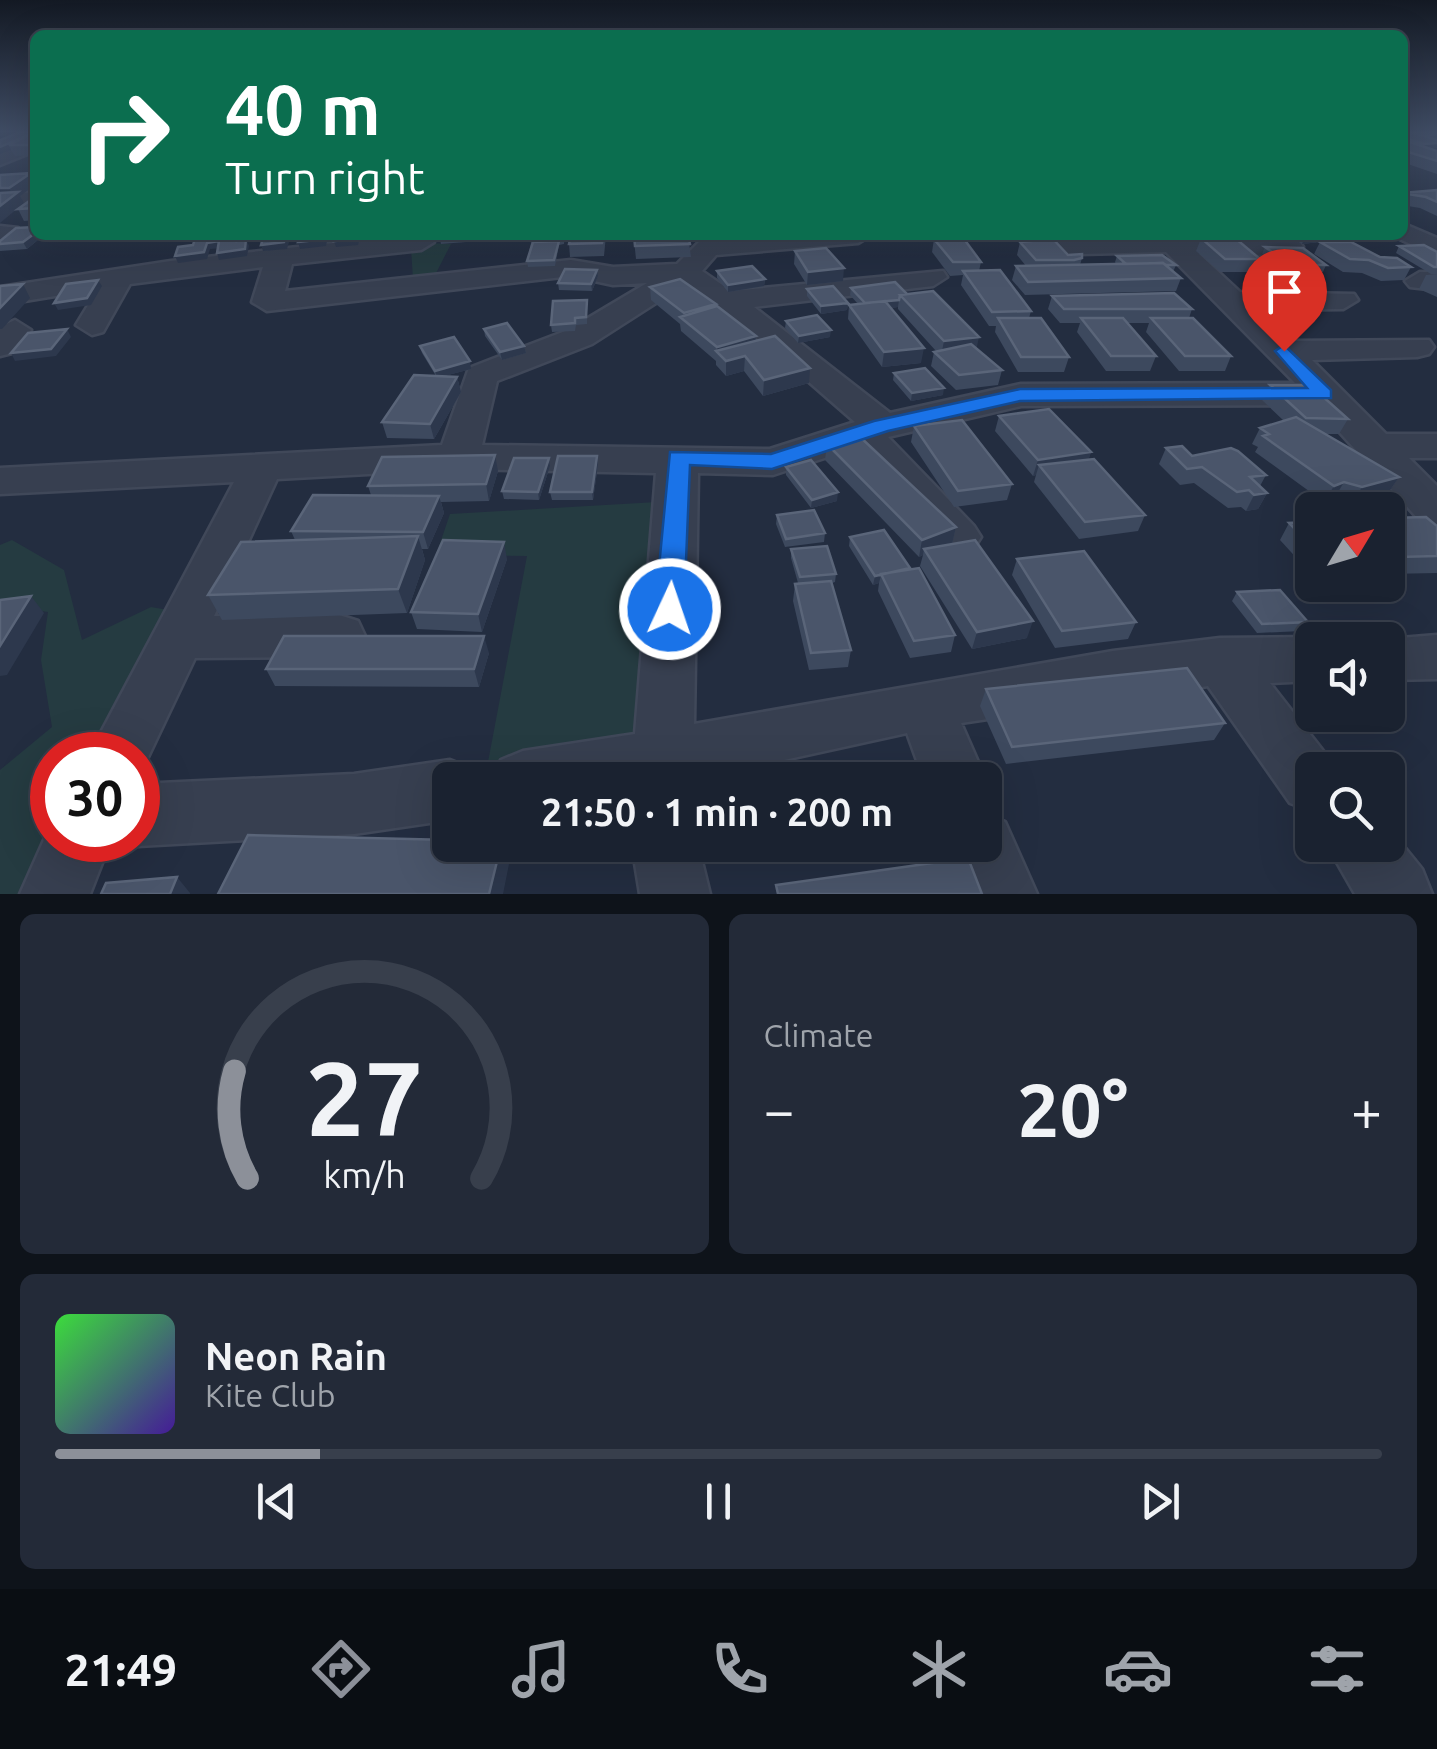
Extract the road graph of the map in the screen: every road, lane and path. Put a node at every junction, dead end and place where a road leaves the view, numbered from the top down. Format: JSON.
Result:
{"nodes":[{"id":1,"x":30,"y":183,"type":"edge"},
{"id":2,"x":0,"y":186,"type":"edge"},
{"id":3,"x":30,"y":199,"type":"edge"},
{"id":4,"x":0,"y":202,"type":"edge"},
{"id":5,"x":1408,"y":234,"type":"edge"},
{"id":6,"x":421,"y":240,"type":"edge"},
{"id":7,"x":811,"y":240,"type":"edge"},
{"id":8,"x":1171,"y":242,"type":"edge"},
{"id":9,"x":1036,"y":247,"type":"edge"},
{"id":10,"x":1290,"y":248,"type":"edge"},
{"id":11,"x":1437,"y":248,"type":"edge"},
{"id":12,"x":264,"y":251,"type":"edge"},
{"id":13,"x":699,"y":252,"type":"edge"},
{"id":14,"x":932,"y":277,"type":"dead end"},
{"id":15,"x":119,"y":278,"type":"junction"},
{"id":16,"x":0,"y":296,"type":"edge"},
{"id":17,"x":1343,"y":300,"type":"dead end"},
{"id":18,"x":726,"y":301,"type":"junction"},
{"id":19,"x":1231,"y":301,"type":"junction"},
{"id":20,"x":92,"y":325,"type":"dead end"},
{"id":21,"x":1417,"y":347,"type":"dead end"},
{"id":22,"x":1284,"y":351,"type":"junction"},
{"id":23,"x":1324,"y":394,"type":"junction"},
{"id":24,"x":872,"y":429,"type":"junction"},
{"id":25,"x":1374,"y":446,"type":"junction"},
{"id":26,"x":1437,"y":446,"type":"edge"},
{"id":27,"x":459,"y":457,"type":"junction"},
{"id":28,"x":678,"y":457,"type":"junction"},
{"id":29,"x":264,"y":464,"type":"junction"},
{"id":30,"x":0,"y":480,"type":"edge"},
{"id":31,"x":1437,"y":512,"type":"edge"},
{"id":32,"x":958,"y":537,"type":"edge"},
{"id":33,"x":356,"y":636,"type":"edge"},
{"id":34,"x":178,"y":637,"type":"junction"},
{"id":35,"x":1437,"y":657,"type":"edge"},
{"id":36,"x":1295,"y":658,"type":"edge"},
{"id":37,"x":1405,"y":658,"type":"edge"},
{"id":38,"x":1220,"y":660,"type":"junction"},
{"id":39,"x":924,"y":706,"type":"junction"},
{"id":40,"x":130,"y":732,"type":"edge"},
{"id":41,"x":1295,"y":759,"type":"edge"},
{"id":42,"x":662,"y":762,"type":"edge"},
{"id":43,"x":695,"y":762,"type":"edge"},
{"id":44,"x":947,"y":762,"type":"edge"},
{"id":45,"x":432,"y":793,"type":"edge"},
{"id":46,"x":160,"y":814,"type":"edge"},
{"id":47,"x":69,"y":862,"type":"edge"},
{"id":48,"x":669,"y":862,"type":"edge"},
{"id":49,"x":989,"y":862,"type":"edge"},
{"id":50,"x":1373,"y":862,"type":"edge"},
{"id":51,"x":55,"y":894,"type":"edge"},
{"id":52,"x":676,"y":894,"type":"edge"},
{"id":53,"x":1002,"y":894,"type":"edge"},
{"id":54,"x":1397,"y":894,"type":"edge"}],
"edges":[{"from":1,"to":2,"type":"street"},
{"from":3,"to":4,"type":"street"},
{"from":5,"to":11,"type":"street"},
{"from":6,"to":12,"type":"street"},
{"from":7,"to":13,"type":"street"},
{"from":8,"to":9,"type":"street"},
{"from":8,"to":10,"type":"street"},
{"from":8,"to":19,"type":"street"},
{"from":12,"to":13,"type":"street"},
{"from":12,"to":15,"type":"street"},
{"from":13,"to":18,"type":"street"},
{"from":13,"to":27,"type":"street"},
{"from":14,"to":18,"type":"street"},
{"from":15,"to":16,"type":"street"},
{"from":15,"to":20,"type":"street"},
{"from":17,"to":19,"type":"street"},
{"from":18,"to":24,"type":"street"},
{"from":19,"to":22,"type":"street"},
{"from":21,"to":22,"type":"street"},
{"from":22,"to":23,"type":"street"},
{"from":23,"to":24,"type":"street"},
{"from":23,"to":25,"type":"street"},
{"from":24,"to":28,"type":"street"},
{"from":24,"to":32,"type":"street"},
{"from":25,"to":26,"type":"street"},
{"from":25,"to":31,"type":"street"},
{"from":27,"to":28,"type":"street"},
{"from":27,"to":29,"type":"street"},
{"from":28,"to":42,"type":"street"},
{"from":29,"to":30,"type":"street"},
{"from":29,"to":34,"type":"street"},
{"from":33,"to":34,"type":"street"},
{"from":34,"to":40,"type":"street"},
{"from":35,"to":37,"type":"street"},
{"from":36,"to":38,"type":"street"},
{"from":38,"to":39,"type":"street"},
{"from":38,"to":41,"type":"street"},
{"from":39,"to":43,"type":"street"},
{"from":39,"to":44,"type":"street"},
{"from":45,"to":46,"type":"street"},
{"from":47,"to":51,"type":"street"},
{"from":48,"to":52,"type":"street"},
{"from":49,"to":53,"type":"street"},
{"from":50,"to":54,"type":"street"}]}
